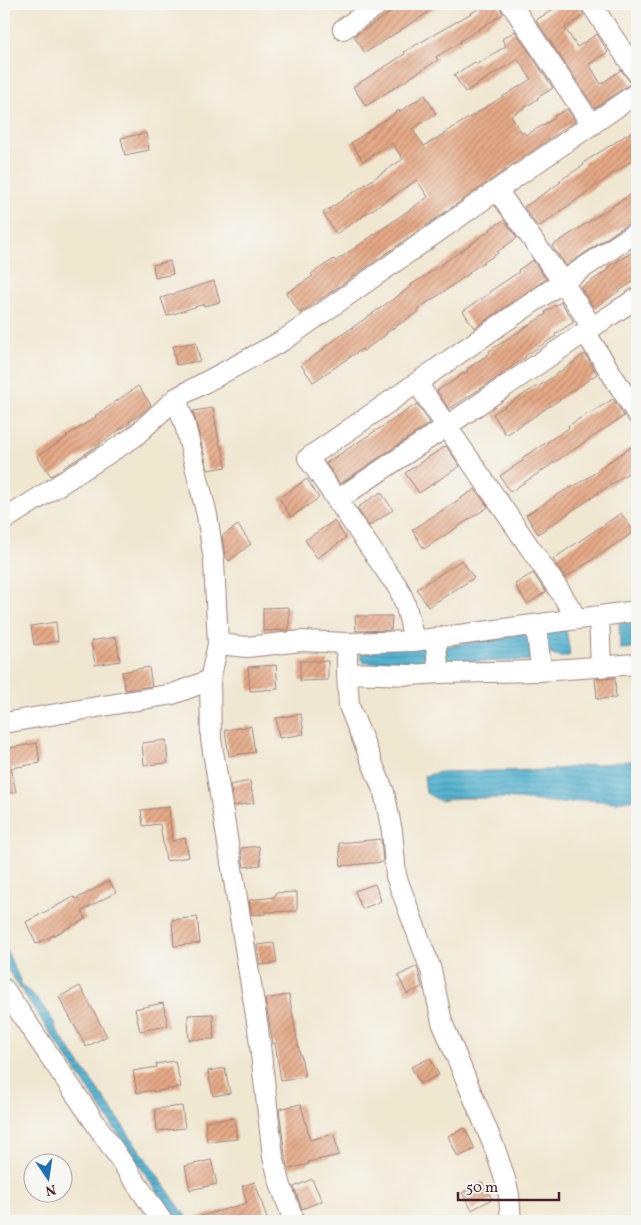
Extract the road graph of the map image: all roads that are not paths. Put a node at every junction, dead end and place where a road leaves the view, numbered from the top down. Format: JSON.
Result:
{"nodes":[{"id":1,"x":379,"y":4,"type":"edge"},
{"id":2,"x":511,"y":4,"type":"edge"},
{"id":3,"x":591,"y":4,"type":"edge"},
{"id":4,"x":343,"y":29,"type":"dead end"},
{"id":5,"x":637,"y":73,"type":"edge"},
{"id":6,"x":637,"y":93,"type":"edge"},
{"id":7,"x":592,"y":125,"type":"junction"},
{"id":8,"x":497,"y":190,"type":"junction"},
{"id":9,"x":637,"y":232,"type":"edge"},
{"id":10,"x":562,"y":281,"type":"junction"},
{"id":11,"x":637,"y":298,"type":"edge"},
{"id":12,"x":588,"y":330,"type":"junction"},
{"id":13,"x":417,"y":383,"type":"junction"},
{"id":14,"x":176,"y":398,"type":"junction"},
{"id":15,"x":637,"y":414,"type":"edge"},
{"id":16,"x":447,"y":426,"type":"junction"},
{"id":17,"x":336,"y":500,"type":"junction"},
{"id":18,"x":4,"y":520,"type":"edge"},
{"id":19,"x":637,"y":611,"type":"edge"},
{"id":20,"x":599,"y":616,"type":"junction"},
{"id":21,"x":577,"y":619,"type":"junction"},
{"id":22,"x":536,"y":624,"type":"junction"},
{"id":23,"x":435,"y":638,"type":"junction"},
{"id":24,"x":414,"y":640,"type":"junction"},
{"id":25,"x":347,"y":642,"type":"junction"},
{"id":26,"x":218,"y":644,"type":"junction"},
{"id":27,"x":637,"y":664,"type":"edge"},
{"id":28,"x":601,"y":667,"type":"junction"},
{"id":29,"x":539,"y":671,"type":"junction"},
{"id":30,"x":347,"y":673,"type":"junction"},
{"id":31,"x":439,"y":673,"type":"junction"},
{"id":32,"x":210,"y":680,"type":"junction"},
{"id":33,"x":4,"y":723,"type":"edge"},
{"id":34,"x":4,"y":990,"type":"edge"},
{"id":35,"x":162,"y":1221,"type":"edge"},
{"id":36,"x":294,"y":1221,"type":"edge"},
{"id":37,"x":511,"y":1221,"type":"edge"}],
"edges":[{"from":1,"to":4,"type":"street"},
{"from":2,"to":7,"type":"street"},
{"from":3,"to":5,"type":"street"},
{"from":6,"to":7,"type":"street"},
{"from":7,"to":8,"type":"street"},
{"from":8,"to":10,"type":"street"},
{"from":8,"to":14,"type":"street"},
{"from":9,"to":10,"type":"street"},
{"from":10,"to":12,"type":"street"},
{"from":10,"to":13,"type":"street"},
{"from":11,"to":12,"type":"street"},
{"from":12,"to":15,"type":"street"},
{"from":12,"to":16,"type":"street"},
{"from":13,"to":16,"type":"street"},
{"from":13,"to":17,"type":"street"},
{"from":14,"to":18,"type":"street"},
{"from":14,"to":26,"type":"street"},
{"from":16,"to":17,"type":"street"},
{"from":16,"to":21,"type":"street"},
{"from":17,"to":24,"type":"street"},
{"from":19,"to":20,"type":"street"},
{"from":20,"to":21,"type":"street"},
{"from":20,"to":28,"type":"street"},
{"from":21,"to":22,"type":"street"},
{"from":22,"to":23,"type":"street"},
{"from":22,"to":29,"type":"street"},
{"from":23,"to":24,"type":"street"},
{"from":23,"to":31,"type":"street"},
{"from":24,"to":25,"type":"street"},
{"from":25,"to":26,"type":"street"},
{"from":25,"to":30,"type":"street"},
{"from":26,"to":32,"type":"street"},
{"from":27,"to":28,"type":"street"},
{"from":28,"to":29,"type":"street"},
{"from":29,"to":31,"type":"street"},
{"from":30,"to":31,"type":"street"},
{"from":30,"to":37,"type":"street"},
{"from":32,"to":33,"type":"street"},
{"from":32,"to":36,"type":"street"},
{"from":34,"to":35,"type":"street"}]}
